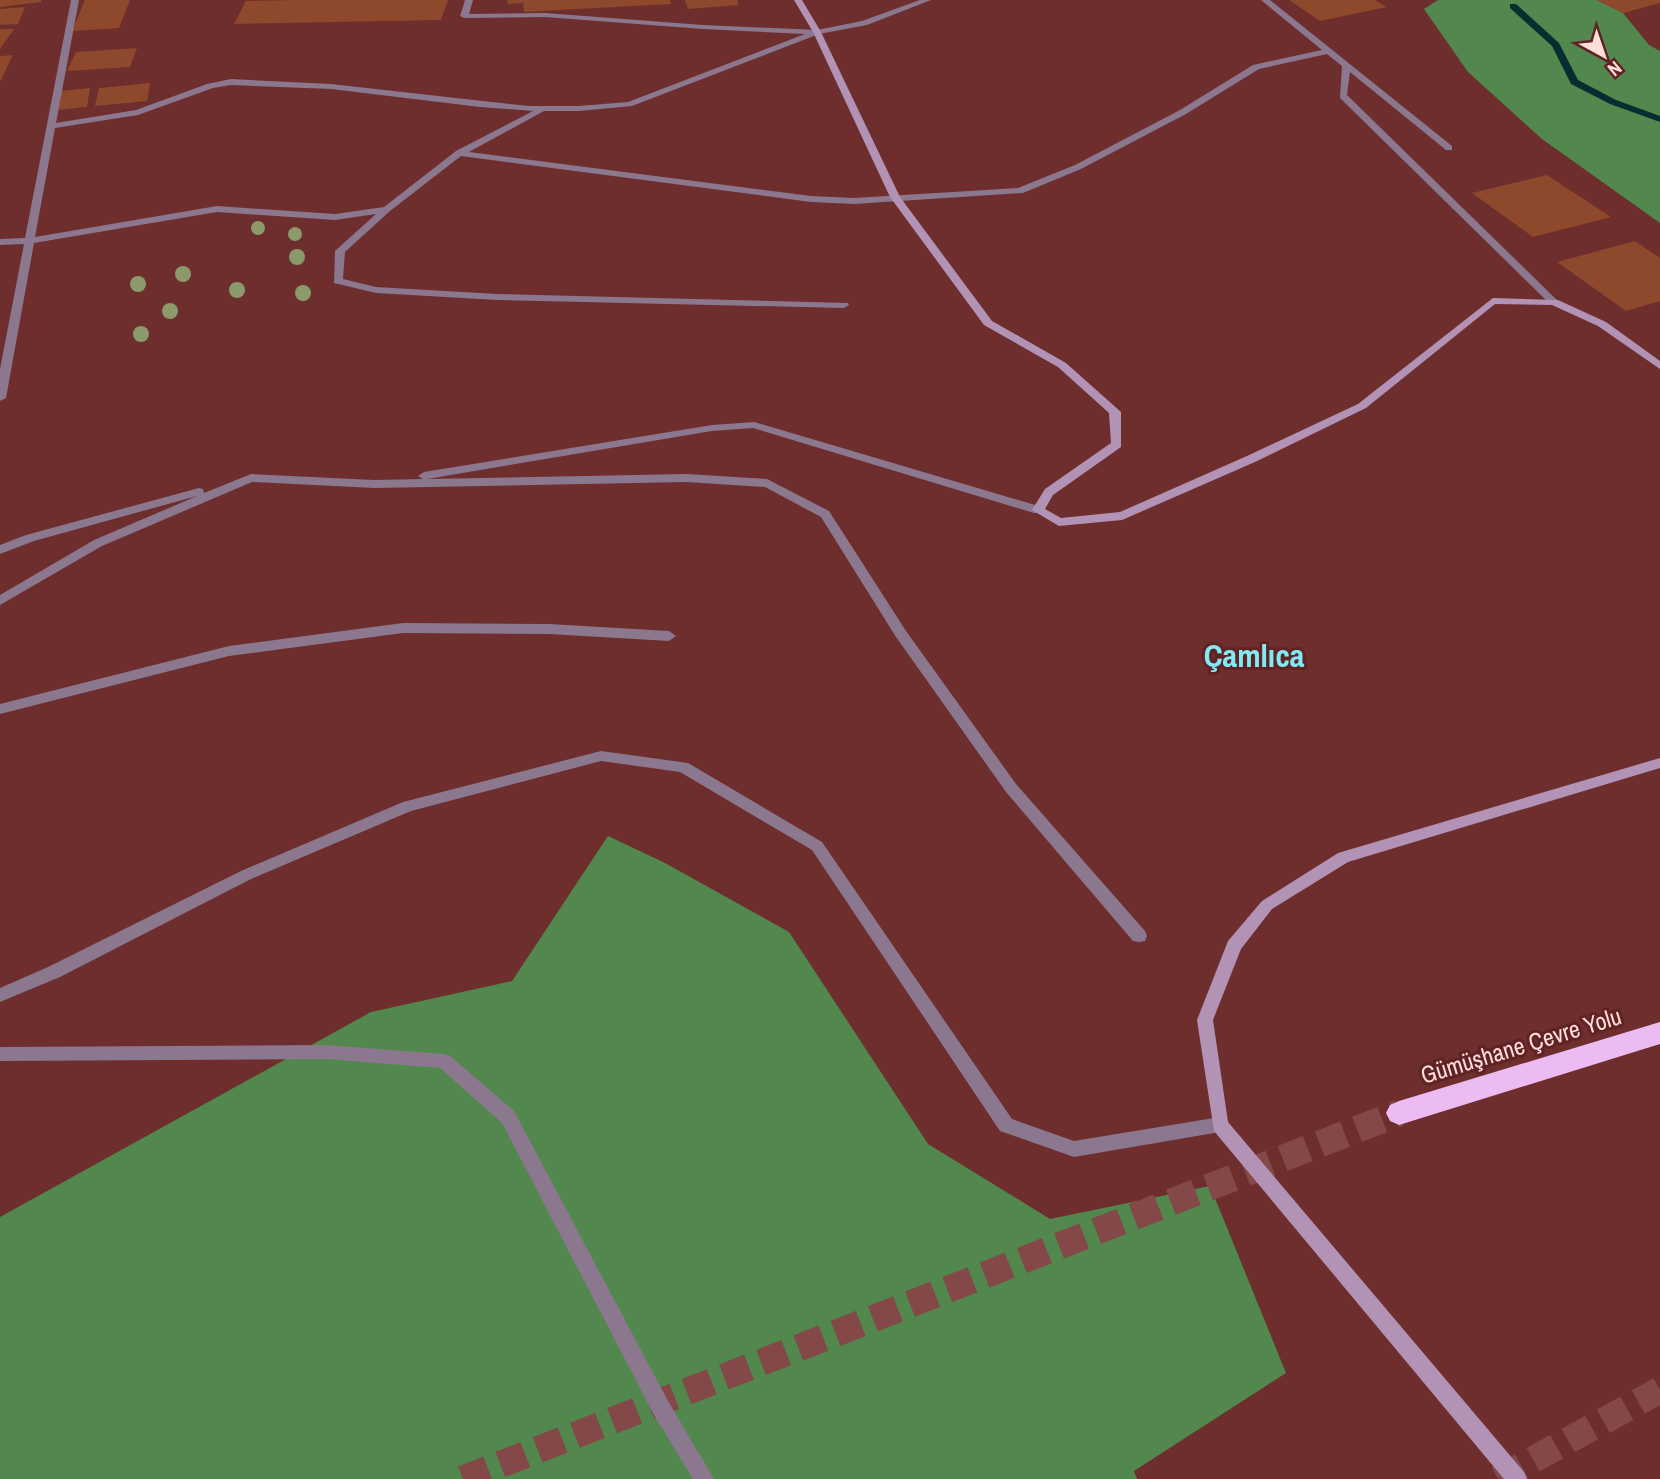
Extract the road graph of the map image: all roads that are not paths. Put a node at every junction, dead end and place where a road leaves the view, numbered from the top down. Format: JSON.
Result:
{"nodes":[{"id":1,"x":75,"y":0,"type":"edge"},
{"id":2,"x":469,"y":0,"type":"edge"},
{"id":3,"x":798,"y":0,"type":"edge"},
{"id":4,"x":927,"y":0,"type":"edge"},
{"id":5,"x":1265,"y":0,"type":"edge"},
{"id":6,"x":817,"y":32,"type":"junction"},
{"id":7,"x":1328,"y":51,"type":"junction"},
{"id":8,"x":1346,"y":66,"type":"junction"},
{"id":9,"x":541,"y":110,"type":"junction"},
{"id":10,"x":51,"y":126,"type":"junction"},
{"id":11,"x":1449,"y":148,"type":"dead end"},
{"id":12,"x":459,"y":153,"type":"junction"},
{"id":13,"x":895,"y":197,"type":"junction"},
{"id":14,"x":387,"y":209,"type":"junction"},
{"id":15,"x":28,"y":241,"type":"junction"},
{"id":16,"x":0,"y":242,"type":"edge"},
{"id":17,"x":1554,"y":302,"type":"junction"},
{"id":18,"x":845,"y":305,"type":"dead end"},
{"id":19,"x":1660,"y":366,"type":"edge"},
{"id":20,"x":0,"y":398,"type":"edge"},
{"id":21,"x":251,"y":478,"type":"junction"},
{"id":22,"x":374,"y":484,"type":"junction"},
{"id":23,"x":1038,"y":510,"type":"junction"},
{"id":24,"x":0,"y":550,"type":"edge"},
{"id":25,"x":0,"y":601,"type":"edge"},
{"id":26,"x":669,"y":636,"type":"dead end"},
{"id":27,"x":0,"y":709,"type":"edge"},
{"id":28,"x":1660,"y":763,"type":"edge"},
{"id":29,"x":1139,"y":936,"type":"dead end"},
{"id":30,"x":0,"y":995,"type":"edge"},
{"id":31,"x":1660,"y":1033,"type":"edge"},
{"id":32,"x":0,"y":1054,"type":"edge"},
{"id":33,"x":1399,"y":1113,"type":"tunnel mouth"},
{"id":34,"x":1220,"y":1125,"type":"junction"},
{"id":35,"x":704,"y":1479,"type":"edge"},
{"id":36,"x":1517,"y":1479,"type":"edge"}],
"edges":[{"from":1,"to":10,"type":"street"},
{"from":2,"to":6,"type":"street"},
{"from":3,"to":6,"type":"street"},
{"from":4,"to":6,"type":"street"},
{"from":5,"to":7,"type":"street"},
{"from":6,"to":9,"type":"street"},
{"from":6,"to":13,"type":"street"},
{"from":7,"to":8,"type":"street"},
{"from":7,"to":13,"type":"street"},
{"from":8,"to":11,"type":"street"},
{"from":8,"to":17,"type":"street"},
{"from":9,"to":10,"type":"street"},
{"from":9,"to":12,"type":"street"},
{"from":10,"to":15,"type":"street"},
{"from":12,"to":13,"type":"street"},
{"from":12,"to":14,"type":"street"},
{"from":13,"to":23,"type":"street"},
{"from":14,"to":15,"type":"street"},
{"from":14,"to":18,"type":"street"},
{"from":15,"to":16,"type":"street"},
{"from":15,"to":20,"type":"street"},
{"from":17,"to":19,"type":"street"},
{"from":17,"to":23,"type":"street"},
{"from":21,"to":22,"type":"street"},
{"from":21,"to":24,"type":"street"},
{"from":21,"to":25,"type":"street"},
{"from":22,"to":23,"type":"street"},
{"from":22,"to":29,"type":"street"},
{"from":26,"to":27,"type":"street"},
{"from":28,"to":34,"type":"street"},
{"from":30,"to":34,"type":"street"},
{"from":31,"to":33,"type":"highway","name":"Gümüşhane Çevre Yolu"},
{"from":32,"to":35,"type":"street"},
{"from":34,"to":36,"type":"street"}]}
